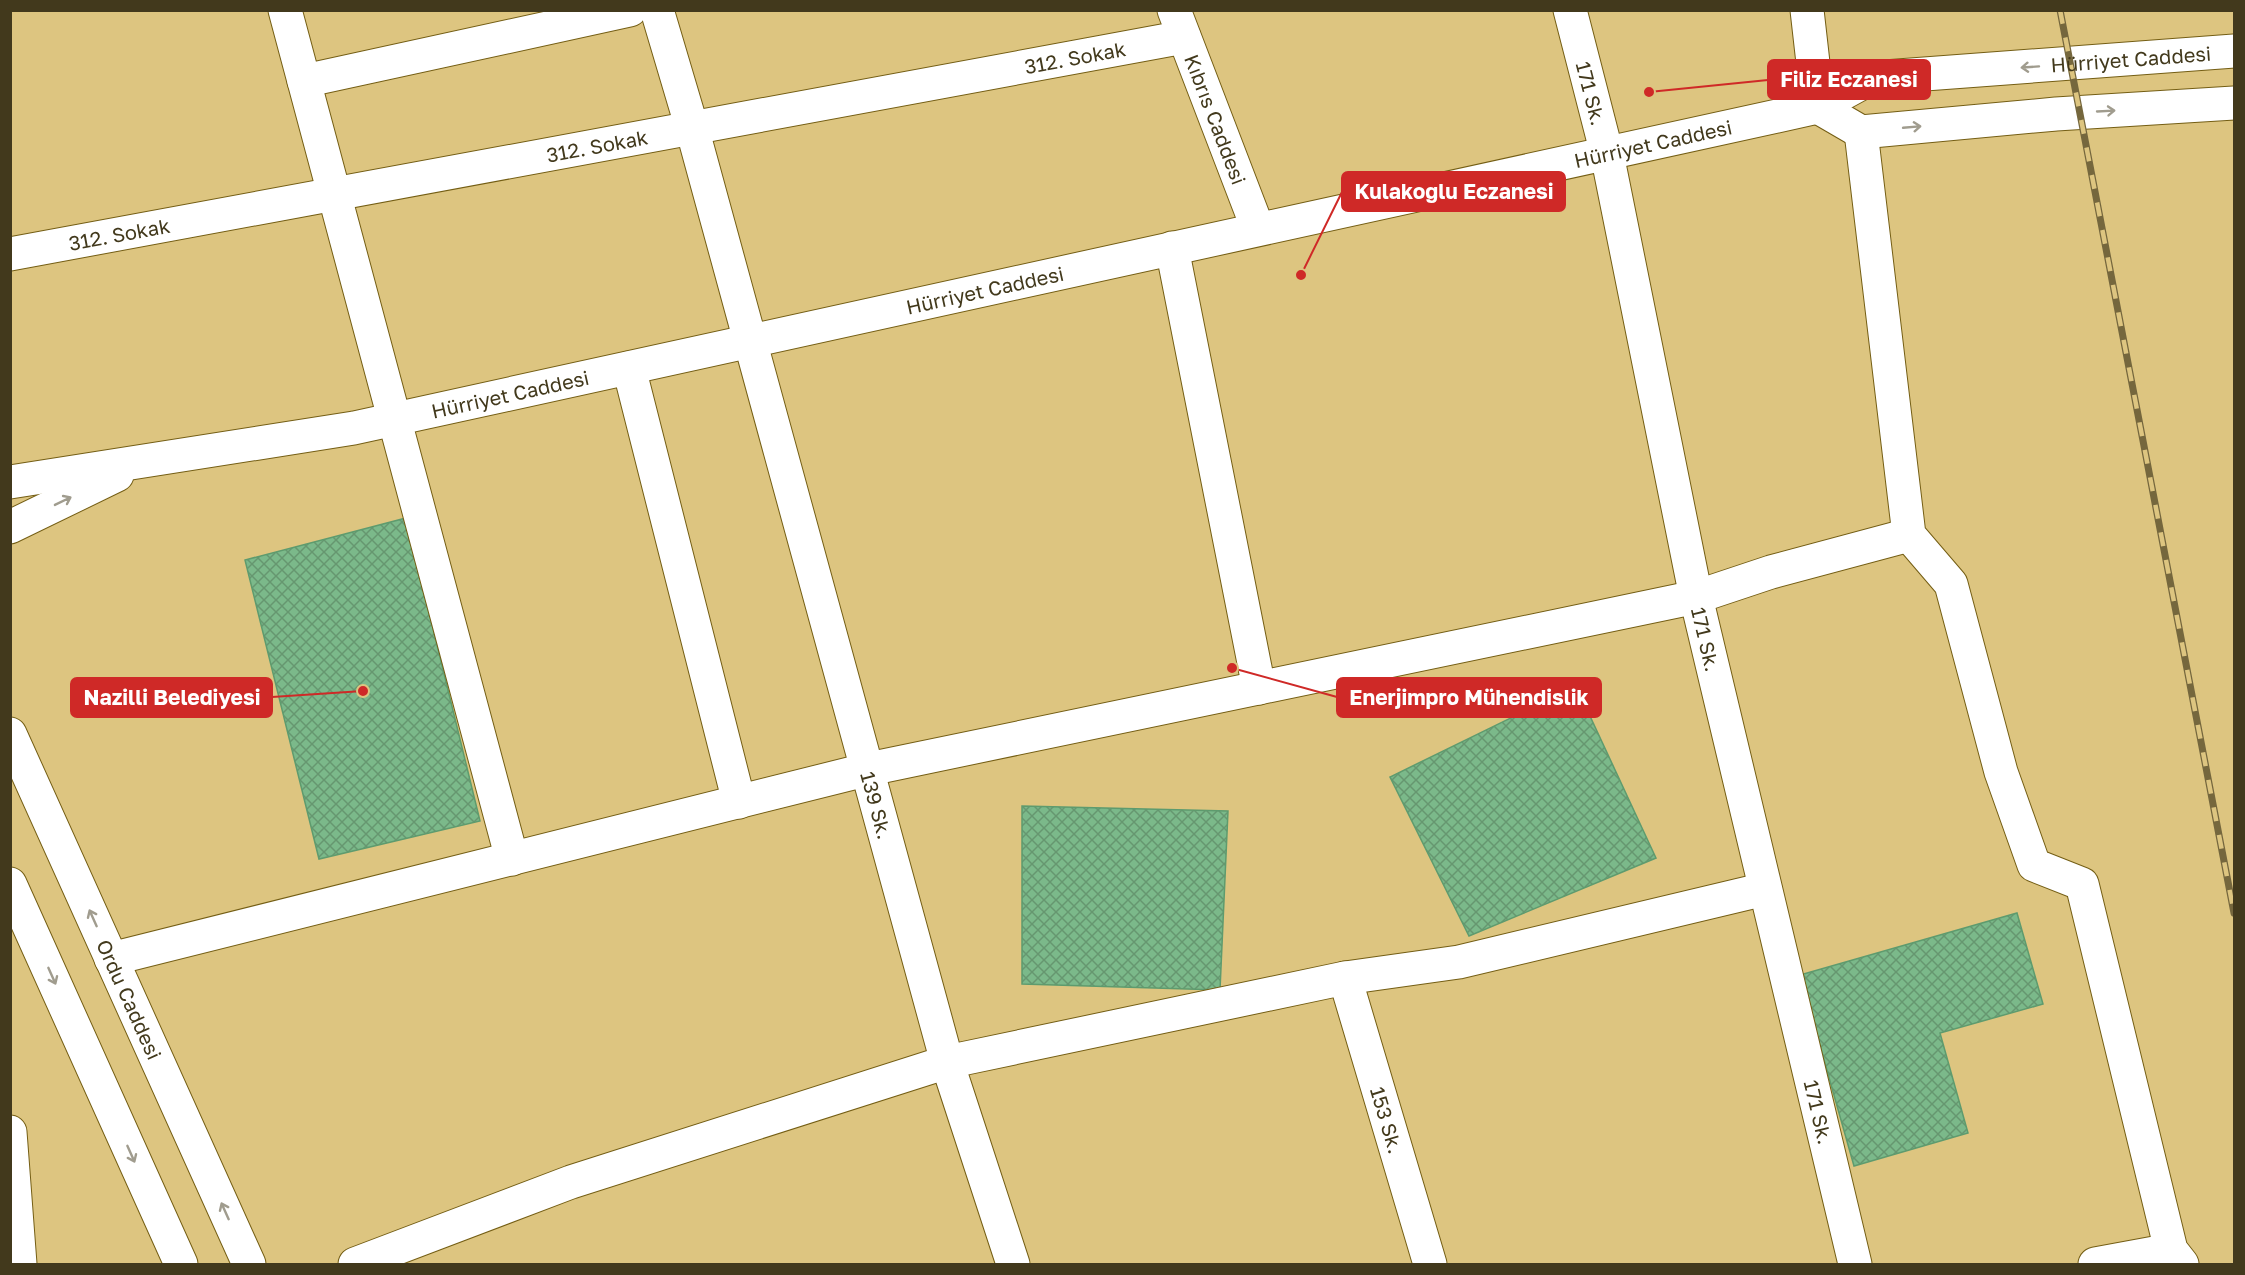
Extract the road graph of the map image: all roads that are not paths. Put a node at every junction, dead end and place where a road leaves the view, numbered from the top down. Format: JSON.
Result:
{"nodes":[{"id":1,"x":285,"y":10,"type":"edge"},
{"id":2,"x":630,"y":10,"type":"edge"},
{"id":3,"x":657,"y":10,"type":"edge"},
{"id":4,"x":1570,"y":10,"type":"edge"},
{"id":5,"x":1807,"y":10,"type":"edge"},
{"id":6,"x":1179,"y":24,"type":"edge"},
{"id":7,"x":2235,"y":51,"type":"edge"},
{"id":8,"x":304,"y":81,"type":"junction"},
{"id":9,"x":2235,"y":103,"type":"edge"},
{"id":10,"x":1818,"y":107,"type":"junction"},
{"id":11,"x":692,"y":128,"type":"junction"},
{"id":12,"x":1861,"y":132,"type":"junction"},
{"id":13,"x":1607,"y":154,"type":"junction"},
{"id":14,"x":335,"y":194,"type":"junction"},
{"id":15,"x":1258,"y":229,"type":"junction"},
{"id":16,"x":1172,"y":248,"type":"junction"},
{"id":17,"x":10,"y":254,"type":"edge"},
{"id":18,"x":750,"y":341,"type":"junction"},
{"id":19,"x":629,"y":368,"type":"junction"},
{"id":20,"x":396,"y":419,"type":"junction"},
{"id":21,"x":150,"y":460,"type":"junction"},
{"id":22,"x":10,"y":482,"type":"edge"},
{"id":23,"x":10,"y":527,"type":"edge"},
{"id":24,"x":1909,"y":536,"type":"junction"},
{"id":25,"x":1696,"y":597,"type":"junction"},
{"id":26,"x":1259,"y":688,"type":"junction"},
{"id":27,"x":10,"y":734,"type":"edge"},
{"id":28,"x":869,"y":769,"type":"junction"},
{"id":29,"x":739,"y":802,"type":"junction"},
{"id":30,"x":513,"y":860,"type":"junction"},
{"id":31,"x":10,"y":884,"type":"edge"},
{"id":32,"x":1766,"y":889,"type":"junction"},
{"id":33,"x":111,"y":959,"type":"junction"},
{"id":34,"x":1345,"y":978,"type":"junction"},
{"id":35,"x":947,"y":1062,"type":"junction"},
{"id":36,"x":10,"y":1132,"type":"edge"},
{"id":37,"x":2177,"y":1257,"type":"edge"},
{"id":38,"x":20,"y":1264,"type":"edge"},
{"id":39,"x":181,"y":1264,"type":"edge"},
{"id":40,"x":249,"y":1264,"type":"edge"},
{"id":41,"x":355,"y":1264,"type":"edge"},
{"id":42,"x":1013,"y":1264,"type":"edge"},
{"id":43,"x":1430,"y":1264,"type":"edge"},
{"id":44,"x":1855,"y":1264,"type":"edge"},
{"id":45,"x":2095,"y":1264,"type":"edge"}],
"edges":[{"from":1,"to":8,"type":"street"},
{"from":2,"to":8,"type":"street"},
{"from":3,"to":11,"type":"street","name":"139 Sk."},
{"from":4,"to":13,"type":"street","name":"171 Sk."},
{"from":5,"to":10,"type":"street"},
{"from":6,"to":11,"type":"street","name":"312. Sokak"},
{"from":6,"to":15,"type":"street","name":"Kıbrıs Caddesi"},
{"from":7,"to":10,"type":"street","name":"Hürriyet Caddesi","one_way":true},
{"from":8,"to":14,"type":"street"},
{"from":12,"to":9,"type":"street","one_way":true},
{"from":10,"to":12,"type":"street"},
{"from":10,"to":13,"type":"street","name":"Hürriyet Caddesi"},
{"from":11,"to":14,"type":"street","name":"312. Sokak"},
{"from":11,"to":18,"type":"street","name":"139 Sk."},
{"from":12,"to":24,"type":"street"},
{"from":13,"to":15,"type":"street","name":"Hürriyet Caddesi"},
{"from":13,"to":25,"type":"street","name":"171 Sk."},
{"from":14,"to":17,"type":"street","name":"312. Sokak"},
{"from":14,"to":20,"type":"street"},
{"from":15,"to":16,"type":"street","name":"Hürriyet Caddesi"},
{"from":16,"to":18,"type":"street","name":"Hürriyet Caddesi"},
{"from":16,"to":26,"type":"street"},
{"from":18,"to":19,"type":"street","name":"Hürriyet Caddesi"},
{"from":18,"to":28,"type":"street","name":"139 Sk."},
{"from":19,"to":20,"type":"street","name":"Hürriyet Caddesi"},
{"from":19,"to":29,"type":"street"},
{"from":20,"to":21,"type":"street","name":"Hürriyet Caddesi"},
{"from":20,"to":30,"type":"street"},
{"from":21,"to":22,"type":"street","name":"Hürriyet Caddesi"},
{"from":23,"to":21,"type":"street","name":"Hürriyet Caddesi","one_way":true},
{"from":24,"to":25,"type":"street"},
{"from":24,"to":37,"type":"street"},
{"from":25,"to":26,"type":"street"},
{"from":25,"to":32,"type":"street","name":"171 Sk."},
{"from":26,"to":28,"type":"street"},
{"from":33,"to":27,"type":"street","name":"Ordu Caddesi","one_way":true},
{"from":28,"to":29,"type":"street"},
{"from":28,"to":35,"type":"street","name":"139 Sk."},
{"from":29,"to":30,"type":"street"},
{"from":30,"to":33,"type":"street"},
{"from":31,"to":39,"type":"street","one_way":true},
{"from":32,"to":34,"type":"street"},
{"from":32,"to":44,"type":"street","name":"171 Sk."},
{"from":40,"to":33,"type":"street","name":"Ordu Caddesi","one_way":true},
{"from":34,"to":35,"type":"street"},
{"from":34,"to":43,"type":"street","name":"153 Sk."},
{"from":35,"to":41,"type":"street"},
{"from":35,"to":42,"type":"street","name":"139 Sk."},
{"from":36,"to":38,"type":"street"},
{"from":37,"to":45,"type":"street"}]}
